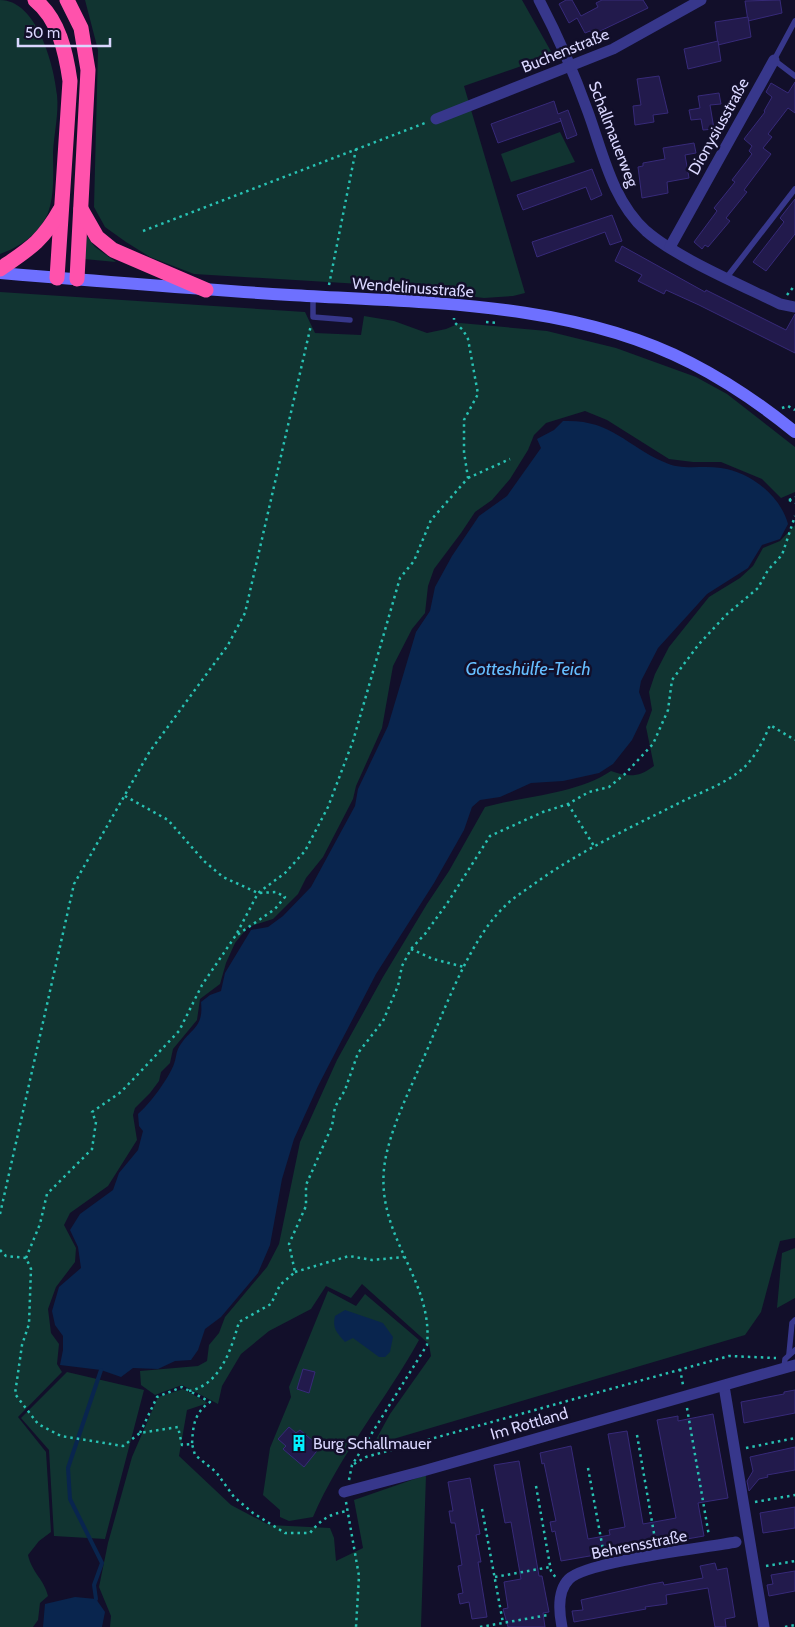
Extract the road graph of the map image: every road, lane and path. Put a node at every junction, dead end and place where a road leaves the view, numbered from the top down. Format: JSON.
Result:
{"nodes":[{"id":1,"x":35,"y":0,"type":"edge"},
{"id":2,"x":68,"y":0,"type":"edge"},
{"id":3,"x":539,"y":0,"type":"edge"},
{"id":4,"x":701,"y":0,"type":"edge"},
{"id":5,"x":795,"y":21,"type":"edge"},
{"id":6,"x":774,"y":60,"type":"junction"},
{"id":7,"x":570,"y":66,"type":"junction"},
{"id":8,"x":795,"y":76,"type":"edge"},
{"id":9,"x":436,"y":118,"type":"joint"},
{"id":10,"x":356,"y":150,"type":"junction"},
{"id":11,"x":795,"y":189,"type":"edge"},
{"id":12,"x":63,"y":205,"type":"junction"},
{"id":13,"x":81,"y":209,"type":"junction"},
{"id":14,"x":143,"y":231,"type":"dead end"},
{"id":15,"x":670,"y":247,"type":"junction"},
{"id":16,"x":0,"y":269,"type":"edge"},
{"id":17,"x":0,"y":273,"type":"edge"},
{"id":18,"x":727,"y":277,"type":"junction"},
{"id":19,"x":57,"y":278,"type":"junction"},
{"id":20,"x":77,"y":279,"type":"junction"},
{"id":21,"x":206,"y":290,"type":"junction"},
{"id":22,"x":313,"y":296,"type":"junction"},
{"id":23,"x":795,"y":307,"type":"edge"},
{"id":24,"x":313,"y":317,"type":"junction"},
{"id":25,"x":446,"y":317,"type":"dead end"},
{"id":26,"x":454,"y":318,"type":"junction"},
{"id":27,"x":464,"y":319,"type":"dead end"},
{"id":28,"x":350,"y":320,"type":"dead end"},
{"id":29,"x":483,"y":321,"type":"dead end"},
{"id":30,"x":502,"y":323,"type":"dead end"},
{"id":31,"x":795,"y":432,"type":"edge"},
{"id":32,"x":510,"y":459,"type":"dead end"},
{"id":33,"x":468,"y":478,"type":"junction"},
{"id":34,"x":795,"y":496,"type":"edge"},
{"id":35,"x":795,"y":503,"type":"edge"},
{"id":36,"x":795,"y":516,"type":"edge"},
{"id":37,"x":795,"y":740,"type":"edge"},
{"id":38,"x":125,"y":795,"type":"junction"},
{"id":39,"x":568,"y":804,"type":"junction"},
{"id":40,"x":594,"y":846,"type":"junction"},
{"id":41,"x":258,"y":893,"type":"junction"},
{"id":42,"x":236,"y":935,"type":"junction"},
{"id":43,"x":411,"y":949,"type":"junction"},
{"id":44,"x":464,"y":967,"type":"junction"},
{"id":45,"x":0,"y":1214,"type":"edge"},
{"id":46,"x":0,"y":1250,"type":"edge"},
{"id":47,"x":404,"y":1257,"type":"junction"},
{"id":48,"x":26,"y":1258,"type":"junction"},
{"id":49,"x":295,"y":1272,"type":"junction"},
{"id":50,"x":795,"y":1320,"type":"edge"},
{"id":51,"x":792,"y":1352,"type":"edge"},
{"id":52,"x":788,"y":1364,"type":"edge"},
{"id":53,"x":680,"y":1370,"type":"junction"},
{"id":54,"x":724,"y":1386,"type":"junction"},
{"id":55,"x":189,"y":1391,"type":"junction"},
{"id":56,"x":685,"y":1396,"type":"junction"},
{"id":57,"x":140,"y":1433,"type":"junction"},
{"id":58,"x":636,"y":1435,"type":"dead end"},
{"id":59,"x":795,"y":1438,"type":"edge"},
{"id":60,"x":192,"y":1444,"type":"junction"},
{"id":61,"x":735,"y":1450,"type":"junction"},
{"id":62,"x":352,"y":1465,"type":"junction"},
{"id":63,"x":588,"y":1468,"type":"dead end"},
{"id":64,"x":536,"y":1486,"type":"dead end"},
{"id":65,"x":344,"y":1492,"type":"junction"},
{"id":66,"x":795,"y":1495,"type":"edge"},
{"id":67,"x":744,"y":1504,"type":"junction"},
{"id":68,"x":482,"y":1509,"type":"dead end"},
{"id":69,"x":348,"y":1511,"type":"junction"},
{"id":70,"x":750,"y":1538,"type":"junction"},
{"id":71,"x":711,"y":1547,"type":"junction"},
{"id":72,"x":658,"y":1556,"type":"junction"},
{"id":73,"x":795,"y":1561,"type":"edge"},
{"id":74,"x":605,"y":1564,"type":"junction"},
{"id":75,"x":550,"y":1567,"type":"junction"},
{"id":76,"x":754,"y":1568,"type":"junction"},
{"id":77,"x":494,"y":1577,"type":"junction"},
{"id":78,"x":561,"y":1595,"type":"junction"},
{"id":79,"x":560,"y":1613,"type":"junction"},
{"id":80,"x":503,"y":1623,"type":"junction"},
{"id":81,"x":795,"y":1625,"type":"edge"},
{"id":82,"x":356,"y":1627,"type":"edge"},
{"id":83,"x":480,"y":1627,"type":"edge"},
{"id":84,"x":562,"y":1627,"type":"edge"},
{"id":85,"x":764,"y":1627,"type":"edge"},
{"id":86,"x":785,"y":1627,"type":"edge"}],
"edges":[{"from":1,"to":12,"type":"highway"},
{"from":2,"to":13,"type":"highway"},
{"from":3,"to":7,"type":"street","name":"Schallmauerweg"},
{"from":4,"to":7,"type":"street","name":"Buchenstraße"},
{"from":5,"to":6,"type":"lane","name":"Dionysiusstraße"},
{"from":6,"to":8,"type":"lane"},
{"from":6,"to":15,"type":"street","name":"Dionysiusstraße"},
{"from":7,"to":9,"type":"street","name":"Buchenstraße"},
{"from":7,"to":15,"type":"street","name":"Schallmauerweg"},
{"from":9,"to":10,"type":"path"},
{"from":10,"to":14,"type":"path"},
{"from":10,"to":22,"type":"path"},
{"from":11,"to":18,"type":"lane"},
{"from":12,"to":16,"type":"highway"},
{"from":12,"to":19,"type":"highway"},
{"from":13,"to":20,"type":"highway"},
{"from":13,"to":21,"type":"highway"},
{"from":15,"to":18,"type":"street","name":"Schallmauerweg"},
{"from":17,"to":19,"type":"main road","name":"Wendelinusstraße"},
{"from":18,"to":23,"type":"street","name":"Schallmauerweg"},
{"from":19,"to":20,"type":"main road","name":"Wendelinusstraße"},
{"from":20,"to":21,"type":"main road","name":"Wendelinusstraße"},
{"from":21,"to":22,"type":"main road","name":"Wendelinusstraße"},
{"from":22,"to":24,"type":"lane"},
{"from":22,"to":31,"type":"main road","name":"Wendelinusstraße"},
{"from":24,"to":28,"type":"lane"},
{"from":24,"to":38,"type":"path"},
{"from":25,"to":26,"type":"path"},
{"from":26,"to":27,"type":"path"},
{"from":26,"to":33,"type":"path"},
{"from":29,"to":30,"type":"path"},
{"from":32,"to":33,"type":"path"},
{"from":33,"to":41,"type":"path"},
{"from":34,"to":35,"type":"path"},
{"from":36,"to":39,"type":"path"},
{"from":37,"to":40,"type":"path"},
{"from":38,"to":41,"type":"path"},
{"from":38,"to":45,"type":"path"},
{"from":39,"to":40,"type":"path"},
{"from":39,"to":43,"type":"path"},
{"from":40,"to":44,"type":"path"},
{"from":41,"to":42,"type":"path"},
{"from":41,"to":42,"type":"path"},
{"from":42,"to":48,"type":"path"},
{"from":43,"to":44,"type":"path"},
{"from":43,"to":49,"type":"path"},
{"from":44,"to":47,"type":"path"},
{"from":46,"to":48,"type":"path"},
{"from":47,"to":49,"type":"path"},
{"from":47,"to":62,"type":"path"},
{"from":48,"to":57,"type":"path"},
{"from":49,"to":55,"type":"path"},
{"from":50,"to":51,"type":"lane"},
{"from":51,"to":52,"type":"lane"},
{"from":52,"to":53,"type":"path"},
{"from":52,"to":54,"type":"street","name":"Im Rottland"},
{"from":53,"to":56,"type":"path"},
{"from":53,"to":62,"type":"path"},
{"from":54,"to":56,"type":"street","name":"Im Rottland"},
{"from":54,"to":61,"type":"street"},
{"from":55,"to":57,"type":"path"},
{"from":55,"to":60,"type":"path"},
{"from":56,"to":65,"type":"street","name":"Im Rottland"},
{"from":56,"to":71,"type":"path"},
{"from":57,"to":60,"type":"path"},
{"from":58,"to":72,"type":"path"},
{"from":59,"to":61,"type":"path"},
{"from":60,"to":69,"type":"path"},
{"from":61,"to":67,"type":"street"},
{"from":62,"to":65,"type":"path"},
{"from":63,"to":74,"type":"path"},
{"from":64,"to":75,"type":"path"},
{"from":65,"to":69,"type":"path"},
{"from":66,"to":67,"type":"path"},
{"from":67,"to":70,"type":"street"},
{"from":68,"to":77,"type":"path"},
{"from":69,"to":82,"type":"path"},
{"from":70,"to":71,"type":"street","name":"Behrensstraße"},
{"from":70,"to":76,"type":"street"},
{"from":71,"to":72,"type":"street","name":"Behrensstraße"},
{"from":72,"to":74,"type":"street","name":"Behrensstraße"},
{"from":73,"to":76,"type":"path"},
{"from":74,"to":78,"type":"street","name":"Behrensstraße"},
{"from":75,"to":77,"type":"path"},
{"from":75,"to":78,"type":"path"},
{"from":76,"to":85,"type":"street"},
{"from":77,"to":80,"type":"path"},
{"from":78,"to":79,"type":"street"},
{"from":79,"to":80,"type":"path"},
{"from":79,"to":84,"type":"street"},
{"from":80,"to":83,"type":"path"},
{"from":81,"to":86,"type":"path"}]}
